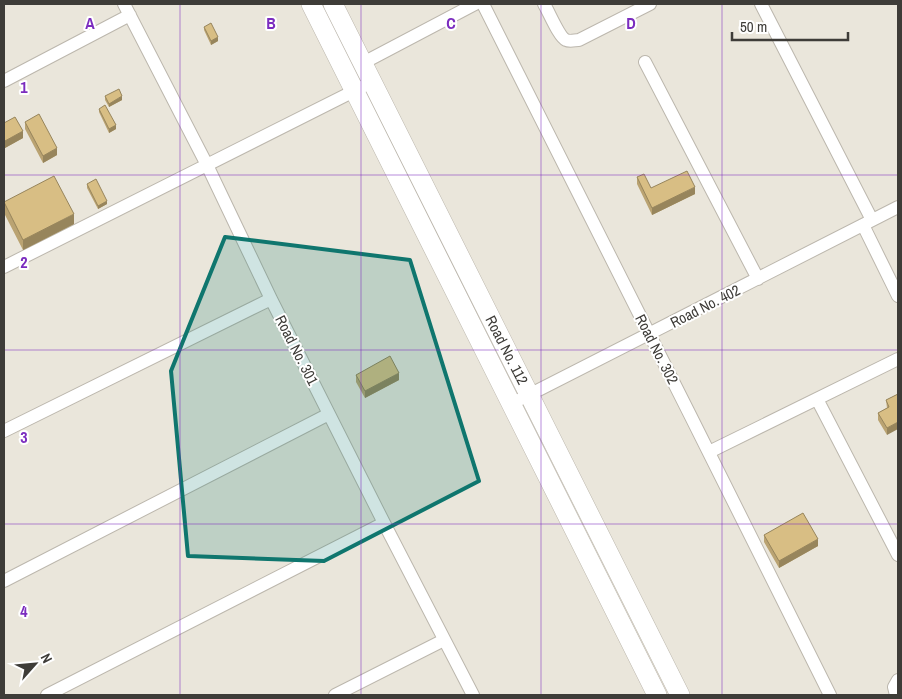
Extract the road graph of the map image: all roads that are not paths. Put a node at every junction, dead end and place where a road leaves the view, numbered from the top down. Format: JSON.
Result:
{"nodes":[{"id":1,"x":124,"y":4,"type":"edge"},
{"id":2,"x":311,"y":4,"type":"edge"},
{"id":3,"x":333,"y":4,"type":"edge"},
{"id":4,"x":475,"y":4,"type":"edge"},
{"id":5,"x":483,"y":4,"type":"edge"},
{"id":6,"x":544,"y":4,"type":"edge"},
{"id":7,"x":650,"y":4,"type":"edge"},
{"id":8,"x":761,"y":4,"type":"edge"},
{"id":9,"x":130,"y":15,"type":"junction"},
{"id":10,"x":645,"y":62,"type":"dead end"},
{"id":11,"x":363,"y":63,"type":"junction"},
{"id":12,"x":4,"y":81,"type":"edge"},
{"id":13,"x":372,"y":82,"type":"junction"},
{"id":14,"x":354,"y":91,"type":"junction"},
{"id":15,"x":207,"y":164,"type":"junction"},
{"id":16,"x":898,"y":207,"type":"edge"},
{"id":17,"x":868,"y":223,"type":"junction"},
{"id":18,"x":4,"y":267,"type":"edge"},
{"id":19,"x":758,"y":279,"type":"junction"},
{"id":20,"x":898,"y":296,"type":"edge"},
{"id":21,"x":271,"y":299,"type":"junction"},
{"id":22,"x":648,"y":334,"type":"junction"},
{"id":23,"x":898,"y":359,"type":"edge"},
{"id":24,"x":530,"y":395,"type":"junction"},
{"id":25,"x":817,"y":399,"type":"junction"},
{"id":26,"x":511,"y":404,"type":"junction"},
{"id":27,"x":329,"y":414,"type":"junction"},
{"id":28,"x":4,"y":431,"type":"edge"},
{"id":29,"x":709,"y":452,"type":"junction"},
{"id":30,"x":384,"y":523,"type":"junction"},
{"id":31,"x":898,"y":555,"type":"edge"},
{"id":32,"x":4,"y":581,"type":"edge"},
{"id":33,"x":444,"y":640,"type":"junction"},
{"id":34,"x":898,"y":680,"type":"edge"},
{"id":35,"x":47,"y":695,"type":"edge"},
{"id":36,"x":335,"y":695,"type":"edge"},
{"id":37,"x":473,"y":695,"type":"edge"},
{"id":38,"x":657,"y":695,"type":"edge"},
{"id":39,"x":680,"y":695,"type":"edge"},
{"id":40,"x":830,"y":695,"type":"edge"},
{"id":41,"x":896,"y":695,"type":"edge"}],
"edges":[{"from":1,"to":9,"type":"street","name":"Road No. 301"},
{"from":2,"to":14,"type":"street","name":"Road No. 112"},
{"from":3,"to":11,"type":"street","name":"Road No. 112"},
{"from":4,"to":11,"type":"street"},
{"from":5,"to":22,"type":"street","name":"Road No. 302"},
{"from":6,"to":7,"type":"street"},
{"from":8,"to":17,"type":"street"},
{"from":9,"to":12,"type":"street"},
{"from":9,"to":15,"type":"street","name":"Road No. 301"},
{"from":10,"to":19,"type":"street"},
{"from":11,"to":13,"type":"street","name":"Road No. 112"},
{"from":13,"to":14,"type":"street"},
{"from":13,"to":24,"type":"street","name":"Road No. 112"},
{"from":14,"to":15,"type":"street"},
{"from":14,"to":26,"type":"street","name":"Road No. 112"},
{"from":15,"to":18,"type":"street"},
{"from":15,"to":21,"type":"street","name":"Road No. 301"},
{"from":16,"to":17,"type":"street","name":"Road No. 402"},
{"from":17,"to":19,"type":"street","name":"Road No. 402"},
{"from":17,"to":20,"type":"street"},
{"from":19,"to":22,"type":"street","name":"Road No. 402"},
{"from":21,"to":27,"type":"street","name":"Road No. 301"},
{"from":21,"to":28,"type":"street"},
{"from":22,"to":24,"type":"street","name":"Road No. 402"},
{"from":22,"to":29,"type":"street","name":"Road No. 302"},
{"from":23,"to":25,"type":"street"},
{"from":24,"to":26,"type":"street","name":"Road No. 402"},
{"from":24,"to":39,"type":"street","name":"Road No. 112"},
{"from":25,"to":29,"type":"street"},
{"from":25,"to":31,"type":"street"},
{"from":26,"to":38,"type":"street","name":"Road No. 112"},
{"from":27,"to":30,"type":"street","name":"Road No. 301"},
{"from":27,"to":32,"type":"street"},
{"from":29,"to":40,"type":"street","name":"Road No. 302"},
{"from":30,"to":33,"type":"street","name":"Road No. 301"},
{"from":30,"to":35,"type":"street"},
{"from":33,"to":36,"type":"street"},
{"from":33,"to":37,"type":"street","name":"Road No. 301"},
{"from":34,"to":41,"type":"street"}]}
